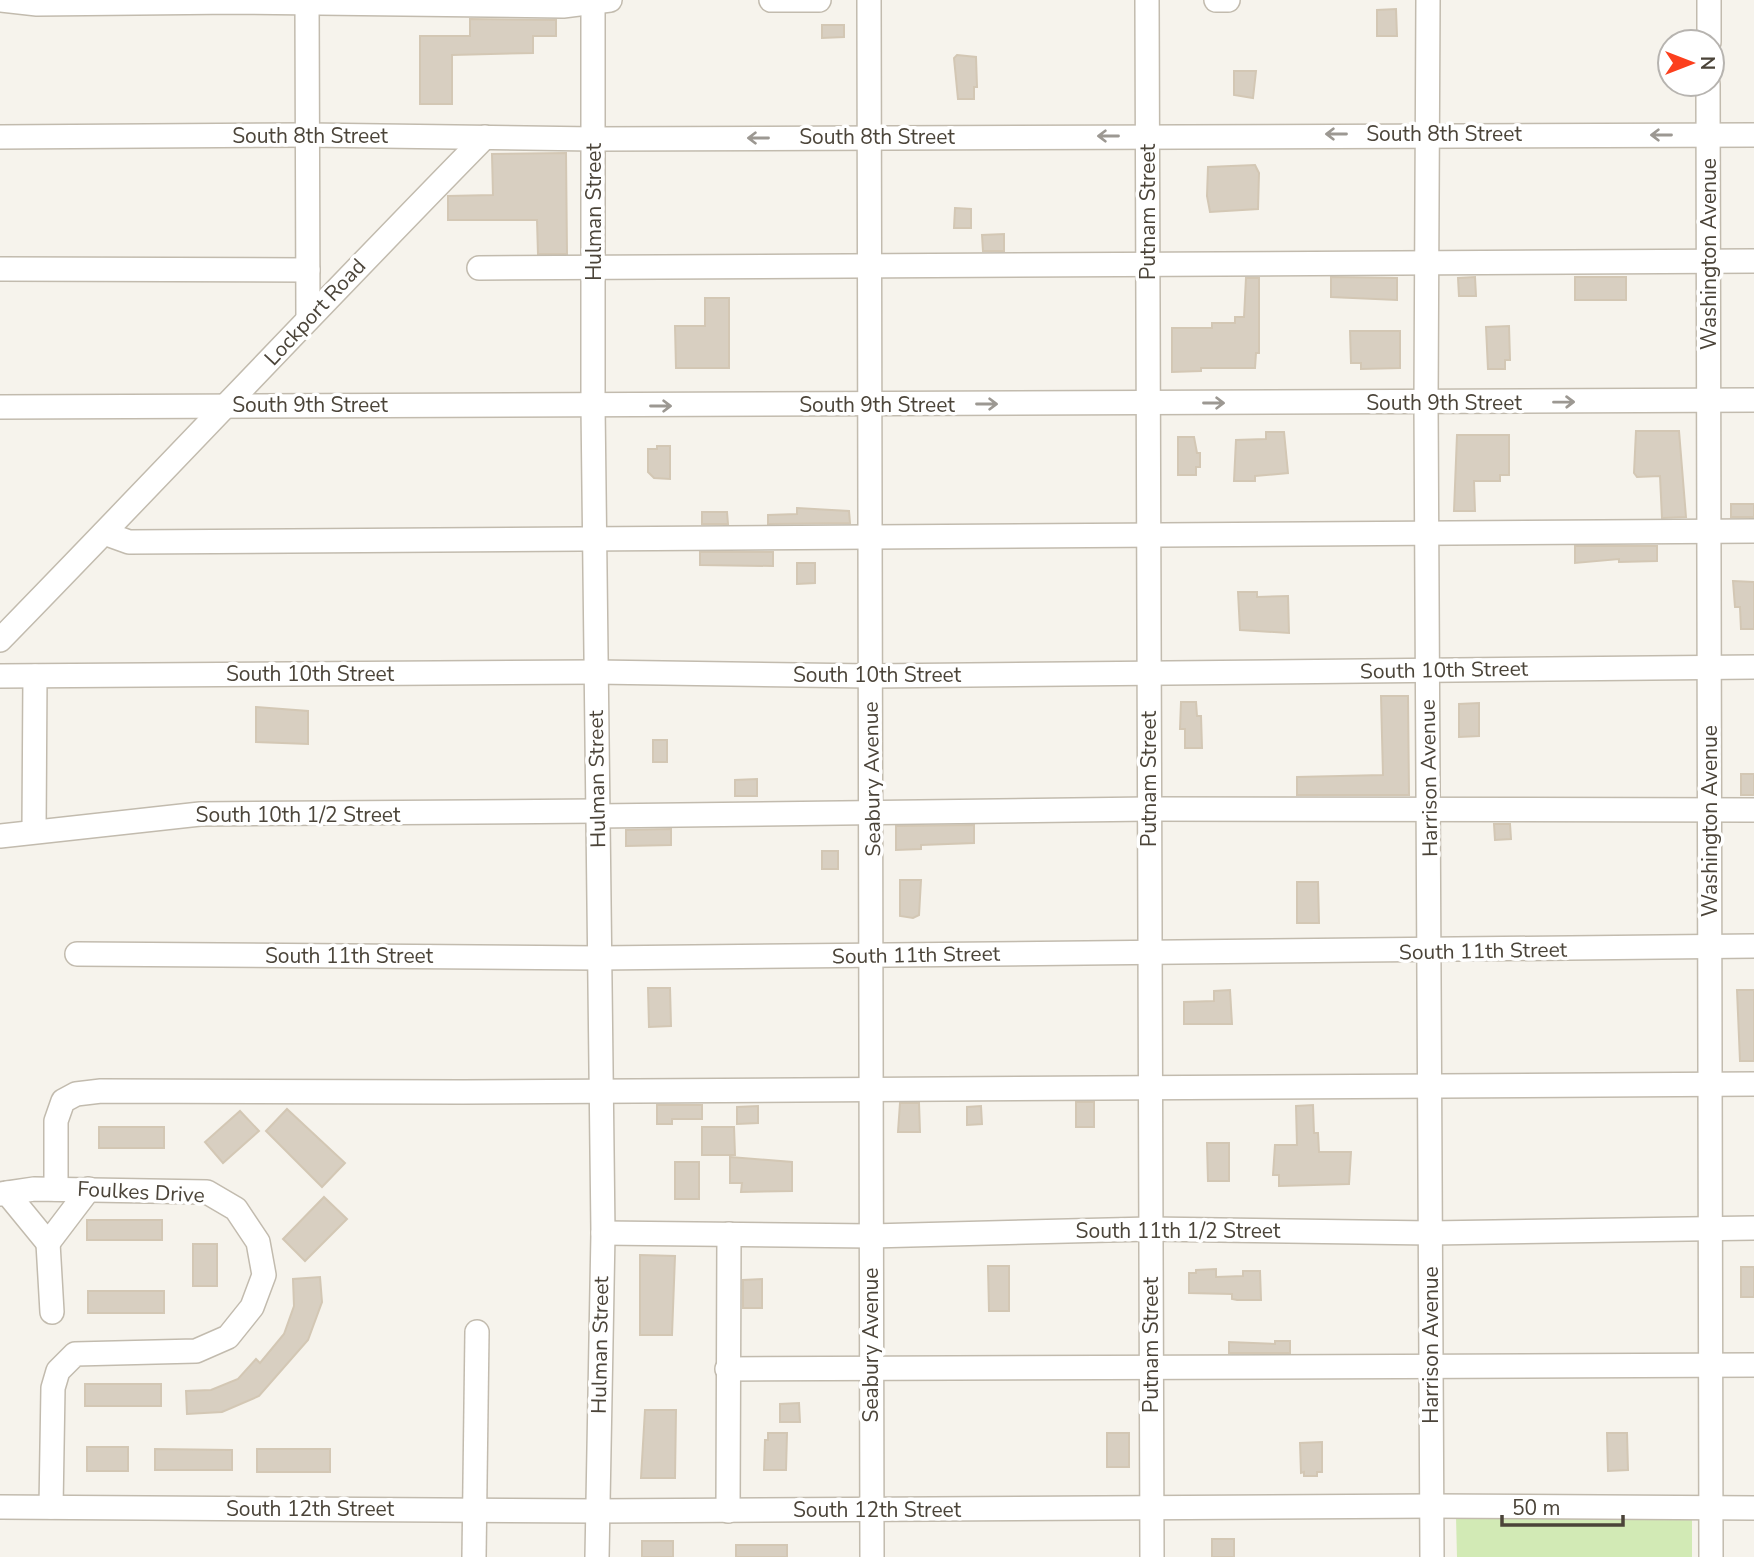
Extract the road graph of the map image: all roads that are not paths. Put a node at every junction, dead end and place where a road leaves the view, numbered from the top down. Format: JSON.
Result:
{"nodes":[{"id":1,"x":0,"y":0,"type":"edge"},
{"id":2,"x":593,"y":0,"type":"edge"},
{"id":3,"x":610,"y":0,"type":"edge"},
{"id":4,"x":771,"y":0,"type":"edge"},
{"id":5,"x":819,"y":0,"type":"edge"},
{"id":6,"x":869,"y":0,"type":"edge"},
{"id":7,"x":1147,"y":0,"type":"edge"},
{"id":8,"x":1216,"y":0,"type":"edge"},
{"id":9,"x":1228,"y":0,"type":"edge"},
{"id":10,"x":1428,"y":0,"type":"edge"},
{"id":11,"x":1709,"y":0,"type":"edge"},
{"id":12,"x":307,"y":1,"type":"edge"},
{"id":13,"x":1709,"y":28,"type":"edge"},
{"id":14,"x":1709,"y":98,"type":"edge"},
{"id":15,"x":1428,"y":134,"type":"junction"},
{"id":16,"x":308,"y":135,"type":"junction"},
{"id":17,"x":1708,"y":135,"type":"junction"},
{"id":18,"x":1754,"y":135,"type":"edge"},
{"id":19,"x":0,"y":136,"type":"edge"},
{"id":20,"x":1147,"y":136,"type":"junction"},
{"id":21,"x":485,"y":137,"type":"junction"},
{"id":22,"x":870,"y":137,"type":"junction"},
{"id":23,"x":594,"y":139,"type":"junction"},
{"id":24,"x":1754,"y":261,"type":"edge"},
{"id":25,"x":1709,"y":262,"type":"junction"},
{"id":26,"x":1428,"y":263,"type":"junction"},
{"id":27,"x":1148,"y":264,"type":"junction"},
{"id":28,"x":870,"y":265,"type":"junction"},
{"id":29,"x":593,"y":267,"type":"junction"},
{"id":30,"x":479,"y":268,"type":"dead end"},
{"id":31,"x":0,"y":270,"type":"edge"},
{"id":32,"x":308,"y":270,"type":"junction"},
{"id":33,"x":308,"y":317,"type":"junction"},
{"id":34,"x":1710,"y":400,"type":"junction"},
{"id":35,"x":1754,"y":400,"type":"edge"},
{"id":36,"x":1148,"y":403,"type":"junction"},
{"id":37,"x":1426,"y":403,"type":"junction"},
{"id":38,"x":229,"y":404,"type":"junction"},
{"id":39,"x":870,"y":404,"type":"junction"},
{"id":40,"x":593,"y":406,"type":"junction"},
{"id":41,"x":0,"y":407,"type":"edge"},
{"id":42,"x":1710,"y":530,"type":"junction"},
{"id":43,"x":1754,"y":531,"type":"edge"},
{"id":44,"x":104,"y":533,"type":"junction"},
{"id":45,"x":1149,"y":534,"type":"junction"},
{"id":46,"x":1427,"y":534,"type":"junction"},
{"id":47,"x":870,"y":537,"type":"junction"},
{"id":48,"x":594,"y":538,"type":"junction"},
{"id":49,"x":0,"y":640,"type":"edge"},
{"id":50,"x":1710,"y":667,"type":"junction"},
{"id":51,"x":1754,"y":667,"type":"edge"},
{"id":52,"x":1428,"y":669,"type":"junction"},
{"id":53,"x":596,"y":672,"type":"junction"},
{"id":54,"x":1149,"y":674,"type":"junction"},
{"id":55,"x":0,"y":676,"type":"edge"},
{"id":56,"x":35,"y":676,"type":"junction"},
{"id":57,"x":871,"y":676,"type":"junction"},
{"id":58,"x":1149,"y":809,"type":"junction"},
{"id":59,"x":1429,"y":810,"type":"junction"},
{"id":60,"x":1710,"y":810,"type":"junction"},
{"id":61,"x":1754,"y":810,"type":"edge"},
{"id":62,"x":872,"y":811,"type":"junction"},
{"id":63,"x":597,"y":814,"type":"junction"},
{"id":64,"x":34,"y":831,"type":"junction"},
{"id":65,"x":0,"y":836,"type":"edge"},
{"id":66,"x":1754,"y":946,"type":"edge"},
{"id":67,"x":1710,"y":947,"type":"junction"},
{"id":68,"x":1150,"y":952,"type":"junction"},
{"id":69,"x":1431,"y":952,"type":"junction"},
{"id":70,"x":77,"y":954,"type":"dead end"},
{"id":71,"x":873,"y":956,"type":"junction"},
{"id":72,"x":599,"y":958,"type":"junction"},
{"id":73,"x":1710,"y":1084,"type":"junction"},
{"id":74,"x":1754,"y":1084,"type":"edge"},
{"id":75,"x":1431,"y":1088,"type":"junction"},
{"id":76,"x":1150,"y":1089,"type":"junction"},
{"id":77,"x":872,"y":1090,"type":"junction"},
{"id":78,"x":601,"y":1091,"type":"junction"},
{"id":79,"x":56,"y":1189,"type":"junction"},
{"id":80,"x":89,"y":1189,"type":"junction"},
{"id":81,"x":4,"y":1193,"type":"edge"},
{"id":82,"x":1710,"y":1228,"type":"junction"},
{"id":83,"x":1754,"y":1228,"type":"edge"},
{"id":84,"x":1150,"y":1229,"type":"junction"},
{"id":85,"x":603,"y":1233,"type":"junction"},
{"id":86,"x":1431,"y":1233,"type":"junction"},
{"id":87,"x":729,"y":1234,"type":"junction"},
{"id":88,"x":871,"y":1236,"type":"junction"},
{"id":89,"x":48,"y":1243,"type":"junction"},
{"id":90,"x":52,"y":1312,"type":"dead end"},
{"id":91,"x":477,"y":1332,"type":"dead end"},
{"id":92,"x":1754,"y":1365,"type":"edge"},
{"id":93,"x":1712,"y":1366,"type":"junction"},
{"id":94,"x":871,"y":1368,"type":"junction"},
{"id":95,"x":1151,"y":1368,"type":"junction"},
{"id":96,"x":1431,"y":1368,"type":"junction"},
{"id":97,"x":727,"y":1369,"type":"junction"},
{"id":98,"x":1432,"y":1506,"type":"junction"},
{"id":99,"x":0,"y":1507,"type":"edge"},
{"id":100,"x":51,"y":1507,"type":"junction"},
{"id":101,"x":1151,"y":1508,"type":"junction"},
{"id":102,"x":1713,"y":1508,"type":"junction"},
{"id":103,"x":1754,"y":1508,"type":"edge"},
{"id":104,"x":475,"y":1510,"type":"junction"},
{"id":105,"x":596,"y":1511,"type":"junction"},
{"id":106,"x":728,"y":1511,"type":"junction"},
{"id":107,"x":871,"y":1511,"type":"junction"},
{"id":108,"x":474,"y":1557,"type":"edge"},
{"id":109,"x":597,"y":1557,"type":"edge"},
{"id":110,"x":872,"y":1557,"type":"edge"},
{"id":111,"x":1152,"y":1557,"type":"edge"},
{"id":112,"x":1432,"y":1557,"type":"edge"},
{"id":113,"x":1711,"y":1557,"type":"edge"}],
"edges":[{"from":1,"to":12,"type":"street"},
{"from":2,"to":3,"type":"street"},
{"from":2,"to":12,"type":"street"},
{"from":2,"to":23,"type":"street","name":"Hulman Street"},
{"from":4,"to":5,"type":"street"},
{"from":6,"to":22,"type":"street","name":"Seabury Avenue"},
{"from":7,"to":20,"type":"street","name":"Putnam Street"},
{"from":8,"to":9,"type":"street"},
{"from":10,"to":15,"type":"street","name":"Harrison Avenue"},
{"from":11,"to":13,"type":"street"},
{"from":12,"to":16,"type":"street"},
{"from":14,"to":17,"type":"street","name":"Washington Avenue"},
{"from":17,"to":15,"type":"street","name":"South 8th Street","one_way":true},
{"from":15,"to":20,"type":"street","name":"South 8th Street","one_way":true},
{"from":15,"to":26,"type":"street","name":"Harrison Avenue"},
{"from":16,"to":19,"type":"street","name":"South 8th Street"},
{"from":16,"to":21,"type":"street","name":"South 8th Street"},
{"from":16,"to":32,"type":"street"},
{"from":17,"to":18,"type":"street","name":"South 8th Street"},
{"from":17,"to":25,"type":"street","name":"Washington Avenue"},
{"from":20,"to":22,"type":"street","name":"South 8th Street","one_way":true},
{"from":20,"to":27,"type":"street","name":"Putnam Street"},
{"from":21,"to":23,"type":"street","name":"South 8th Street"},
{"from":21,"to":33,"type":"street","name":"Lockport Road"},
{"from":22,"to":23,"type":"street","name":"South 8th Street","one_way":true},
{"from":22,"to":28,"type":"street","name":"Seabury Avenue"},
{"from":23,"to":29,"type":"street","name":"Hulman Street"},
{"from":24,"to":25,"type":"street"},
{"from":25,"to":26,"type":"street"},
{"from":25,"to":34,"type":"street","name":"Washington Avenue"},
{"from":26,"to":27,"type":"street"},
{"from":26,"to":37,"type":"street","name":"Harrison Avenue"},
{"from":27,"to":28,"type":"street"},
{"from":27,"to":36,"type":"street","name":"Putnam Street"},
{"from":28,"to":29,"type":"street"},
{"from":28,"to":39,"type":"street","name":"Seabury Avenue"},
{"from":29,"to":30,"type":"street"},
{"from":29,"to":40,"type":"street","name":"Hulman Street"},
{"from":31,"to":32,"type":"street"},
{"from":32,"to":33,"type":"street"},
{"from":33,"to":38,"type":"street","name":"Lockport Road"},
{"from":34,"to":35,"type":"street","name":"South 9th Street"},
{"from":37,"to":34,"type":"street","name":"South 9th Street","one_way":true},
{"from":34,"to":42,"type":"street","name":"Washington Avenue"},
{"from":36,"to":37,"type":"street","name":"South 9th Street","one_way":true},
{"from":39,"to":36,"type":"street","name":"South 9th Street","one_way":true},
{"from":36,"to":45,"type":"street","name":"Putnam Street"},
{"from":37,"to":46,"type":"street","name":"Harrison Avenue"},
{"from":38,"to":40,"type":"street","name":"South 9th Street"},
{"from":38,"to":41,"type":"street","name":"South 9th Street"},
{"from":38,"to":44,"type":"street","name":"Lockport Road"},
{"from":40,"to":39,"type":"street","name":"South 9th Street","one_way":true},
{"from":39,"to":47,"type":"street","name":"Seabury Avenue"},
{"from":40,"to":48,"type":"street","name":"Hulman Street"},
{"from":42,"to":43,"type":"street"},
{"from":42,"to":46,"type":"street"},
{"from":42,"to":50,"type":"street","name":"Washington Avenue"},
{"from":44,"to":48,"type":"street"},
{"from":44,"to":49,"type":"street","name":"Lockport Road"},
{"from":45,"to":46,"type":"street"},
{"from":45,"to":47,"type":"street"},
{"from":45,"to":54,"type":"street","name":"Putnam Street"},
{"from":46,"to":52,"type":"street","name":"Harrison Avenue"},
{"from":47,"to":48,"type":"street"},
{"from":47,"to":57,"type":"street","name":"Seabury Avenue"},
{"from":48,"to":53,"type":"street","name":"Hulman Street"},
{"from":50,"to":51,"type":"street","name":"South 10th Street"},
{"from":50,"to":52,"type":"street","name":"South 10th Street"},
{"from":50,"to":60,"type":"street","name":"Washington Avenue"},
{"from":52,"to":54,"type":"street","name":"South 10th Street"},
{"from":52,"to":59,"type":"street","name":"Harrison Avenue"},
{"from":53,"to":56,"type":"street","name":"South 10th Street"},
{"from":53,"to":57,"type":"street","name":"South 10th Street"},
{"from":53,"to":63,"type":"street","name":"Hulman Street"},
{"from":54,"to":57,"type":"street","name":"South 10th Street"},
{"from":54,"to":58,"type":"street","name":"Putnam Street"},
{"from":55,"to":56,"type":"street","name":"South 10th Street"},
{"from":56,"to":64,"type":"street"},
{"from":57,"to":62,"type":"street","name":"Seabury Avenue"},
{"from":58,"to":59,"type":"street","name":"South 10th 1/2 Street"},
{"from":58,"to":62,"type":"street","name":"South 10th 1/2 Street"},
{"from":58,"to":68,"type":"street","name":"Putnam Street"},
{"from":59,"to":60,"type":"street","name":"South 10th 1/2 Street"},
{"from":59,"to":69,"type":"street","name":"Harrison Avenue"},
{"from":60,"to":61,"type":"street","name":"South 10th 1/2 Street"},
{"from":60,"to":67,"type":"street","name":"Washington Avenue"},
{"from":62,"to":63,"type":"street","name":"South 10th 1/2 Street"},
{"from":62,"to":71,"type":"street","name":"Seabury Avenue"},
{"from":63,"to":64,"type":"street","name":"South 10th 1/2 Street"},
{"from":63,"to":72,"type":"street","name":"Hulman Street"},
{"from":64,"to":65,"type":"street","name":"South 10th 1/2 Street"},
{"from":66,"to":67,"type":"street","name":"South 11th Street"},
{"from":67,"to":69,"type":"street","name":"South 11th Street"},
{"from":67,"to":73,"type":"street","name":"Washington Avenue"},
{"from":68,"to":69,"type":"street","name":"South 11th Street"},
{"from":68,"to":71,"type":"street","name":"South 11th Street"},
{"from":68,"to":76,"type":"street","name":"Putnam Street"},
{"from":69,"to":75,"type":"street","name":"Harrison Avenue"},
{"from":70,"to":72,"type":"street","name":"South 11th Street"},
{"from":71,"to":72,"type":"street","name":"South 11th Street"},
{"from":71,"to":77,"type":"street","name":"Seabury Avenue"},
{"from":72,"to":78,"type":"street","name":"Hulman Street"},
{"from":73,"to":74,"type":"street"},
{"from":73,"to":75,"type":"street"},
{"from":73,"to":82,"type":"street","name":"Washington Avenue"},
{"from":75,"to":76,"type":"street"},
{"from":75,"to":86,"type":"street","name":"Harrison Avenue"},
{"from":76,"to":77,"type":"street"},
{"from":76,"to":84,"type":"street","name":"Putnam Street"},
{"from":77,"to":78,"type":"street"},
{"from":77,"to":88,"type":"street","name":"Seabury Avenue"},
{"from":78,"to":79,"type":"street"},
{"from":78,"to":85,"type":"street","name":"Hulman Street"},
{"from":79,"to":80,"type":"street","name":"Foulkes Drive"},
{"from":79,"to":81,"type":"street","name":"Foulkes Drive"},
{"from":80,"to":89,"type":"street"},
{"from":80,"to":100,"type":"street","name":"Foulkes Drive"},
{"from":81,"to":89,"type":"street"},
{"from":82,"to":83,"type":"street","name":"South 11th 1/2 Street"},
{"from":82,"to":86,"type":"street","name":"South 11th 1/2 Street"},
{"from":82,"to":93,"type":"street","name":"Washington Avenue"},
{"from":84,"to":86,"type":"street","name":"South 11th 1/2 Street"},
{"from":84,"to":88,"type":"street","name":"South 11th 1/2 Street"},
{"from":84,"to":95,"type":"street","name":"Putnam Street"},
{"from":85,"to":87,"type":"street","name":"South 11th 1/2 Street"},
{"from":85,"to":105,"type":"street","name":"Hulman Street"},
{"from":86,"to":96,"type":"street","name":"Harrison Avenue"},
{"from":87,"to":88,"type":"street","name":"South 11th 1/2 Street"},
{"from":87,"to":97,"type":"street"},
{"from":88,"to":94,"type":"street","name":"Seabury Avenue"},
{"from":89,"to":90,"type":"street"},
{"from":91,"to":104,"type":"street"},
{"from":92,"to":93,"type":"street"},
{"from":93,"to":96,"type":"street"},
{"from":93,"to":102,"type":"street","name":"Washington Avenue"},
{"from":94,"to":95,"type":"street"},
{"from":94,"to":97,"type":"street"},
{"from":94,"to":107,"type":"street","name":"Seabury Avenue"},
{"from":95,"to":96,"type":"street"},
{"from":95,"to":101,"type":"street","name":"Putnam Street"},
{"from":96,"to":98,"type":"street","name":"Harrison Avenue"},
{"from":97,"to":106,"type":"street"},
{"from":98,"to":101,"type":"street","name":"South 12th Street"},
{"from":98,"to":102,"type":"street","name":"South 12th Street"},
{"from":98,"to":112,"type":"street","name":"Harrison Avenue"},
{"from":99,"to":100,"type":"street","name":"South 12th Street"},
{"from":100,"to":104,"type":"street","name":"South 12th Street"},
{"from":101,"to":107,"type":"street","name":"South 12th Street"},
{"from":101,"to":111,"type":"street","name":"Putnam Street"},
{"from":102,"to":103,"type":"street","name":"South 12th Street"},
{"from":102,"to":113,"type":"street","name":"Washington Avenue"},
{"from":104,"to":105,"type":"street","name":"South 12th Street"},
{"from":104,"to":108,"type":"street"},
{"from":105,"to":106,"type":"street","name":"South 12th Street"},
{"from":105,"to":109,"type":"street","name":"Hulman Street"},
{"from":106,"to":107,"type":"street","name":"South 12th Street"},
{"from":107,"to":110,"type":"street","name":"Seabury Avenue"}]}
